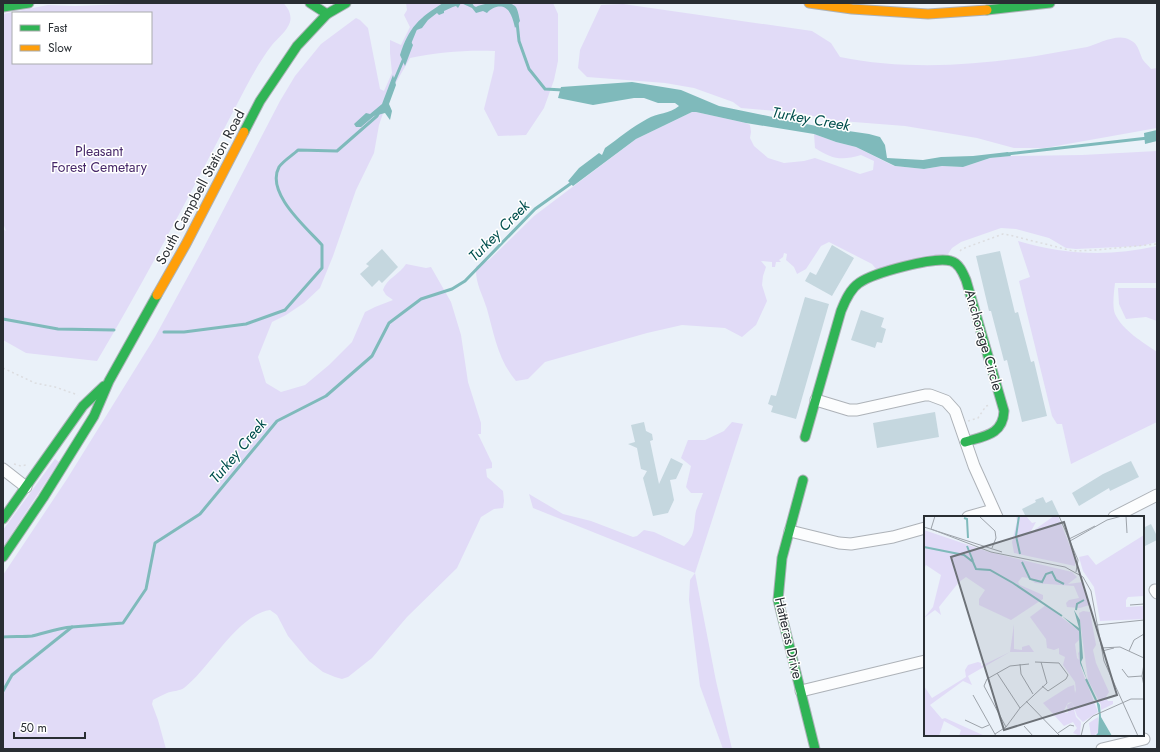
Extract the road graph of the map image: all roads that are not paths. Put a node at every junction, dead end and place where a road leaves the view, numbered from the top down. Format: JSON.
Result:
{"nodes":[{"id":1,"x":29,"y":3,"type":"edge"},
{"id":2,"x":310,"y":3,"type":"edge"},
{"id":3,"x":346,"y":3,"type":"edge"},
{"id":4,"x":809,"y":3,"type":"edge"},
{"id":5,"x":1050,"y":3,"type":"edge"},
{"id":6,"x":842,"y":5,"type":"edge"},
{"id":7,"x":862,"y":6,"type":"edge"},
{"id":8,"x":3,"y":7,"type":"edge"},
{"id":9,"x":327,"y":14,"type":"junction"},
{"id":10,"x":109,"y":381,"type":"junction"},
{"id":11,"x":816,"y":400,"type":"junction"},
{"id":12,"x":805,"y":437,"type":"dead end"},
{"id":13,"x":965,"y":442,"type":"junction"},
{"id":14,"x":7,"y":466,"type":"edge"},
{"id":15,"x":803,"y":480,"type":"dead end"},
{"id":16,"x":26,"y":487,"type":"junction"},
{"id":17,"x":1157,"y":495,"type":"edge"},
{"id":18,"x":995,"y":514,"type":"edge"},
{"id":19,"x":977,"y":516,"type":"edge"},
{"id":20,"x":1116,"y":516,"type":"edge"},
{"id":21,"x":3,"y":519,"type":"edge"},
{"id":22,"x":924,"y":528,"type":"edge"},
{"id":23,"x":790,"y":531,"type":"junction"},
{"id":24,"x":3,"y":557,"type":"edge"},
{"id":25,"x":924,"y":662,"type":"edge"},
{"id":26,"x":801,"y":691,"type":"junction"},
{"id":27,"x":1143,"y":737,"type":"edge"},
{"id":28,"x":815,"y":749,"type":"edge"},
{"id":29,"x":1102,"y":749,"type":"edge"},
{"id":30,"x":1149,"y":749,"type":"edge"}],
"edges":[{"from":1,"to":8,"type":"main road"},
{"from":2,"to":9,"type":"main road"},
{"from":3,"to":9,"type":"main road","name":"South Campbell Station Road"},
{"from":4,"to":6,"type":"main road"},
{"from":5,"to":7,"type":"main road"},
{"from":6,"to":7,"type":"main road"},
{"from":9,"to":10,"type":"main road","name":"South Campbell Station Road"},
{"from":10,"to":16,"type":"main road","name":"South Campbell Station Road"},
{"from":10,"to":24,"type":"main road","name":"South Campbell Station Road"},
{"from":11,"to":12,"type":"main road"},
{"from":11,"to":13,"type":"street"},
{"from":11,"to":13,"type":"main road","name":"Anchorage Circle"},
{"from":13,"to":18,"type":"street"},
{"from":14,"to":16,"type":"street"},
{"from":15,"to":23,"type":"main road","name":"Hatteras Drive"},
{"from":16,"to":21,"type":"main road","name":"South Campbell Station Road"},
{"from":17,"to":20,"type":"street"},
{"from":18,"to":19,"type":"street"},
{"from":22,"to":23,"type":"street"},
{"from":23,"to":26,"type":"main road","name":"Hatteras Drive"},
{"from":25,"to":26,"type":"street"},
{"from":26,"to":28,"type":"main road","name":"Hatteras Drive"},
{"from":27,"to":29,"type":"street"},
{"from":27,"to":30,"type":"street"}]}
